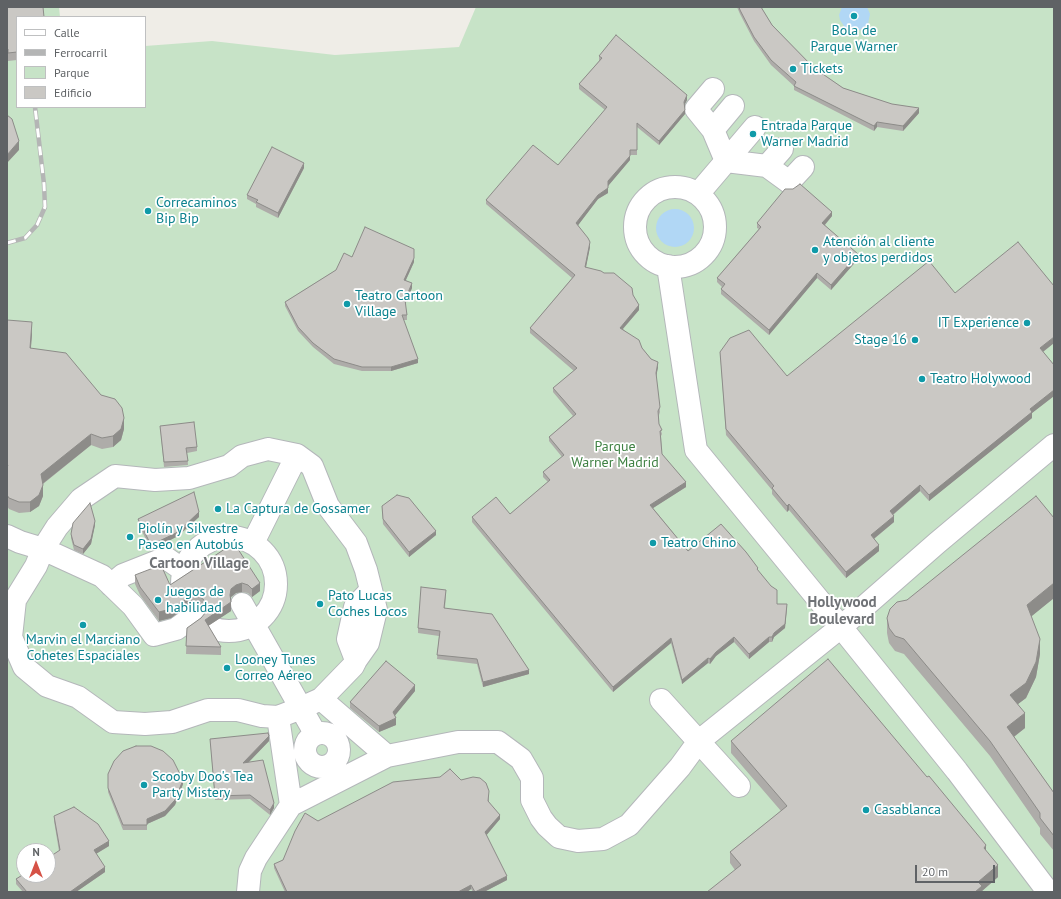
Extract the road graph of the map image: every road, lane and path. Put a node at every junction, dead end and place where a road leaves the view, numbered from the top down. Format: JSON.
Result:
{"nodes":[{"id":1,"x":713,"y":89,"type":"dead end"},
{"id":2,"x":733,"y":106,"type":"dead end"},
{"id":3,"x":755,"y":127,"type":"dead end"},
{"id":4,"x":713,"y":130,"type":"junction"},
{"id":5,"x":782,"y":149,"type":"dead end"},
{"id":6,"x":726,"y":161,"type":"junction"},
{"id":7,"x":767,"y":166,"type":"junction"},
{"id":8,"x":803,"y":167,"type":"dead end"},
{"id":9,"x":698,"y":194,"type":"junction"},
{"id":10,"x":668,"y":266,"type":"junction"},
{"id":11,"x":1054,"y":445,"type":"edge"},
{"id":12,"x":297,"y":455,"type":"junction"},
{"id":13,"x":7,"y":536,"type":"edge"},
{"id":14,"x":252,"y":543,"type":"junction"},
{"id":15,"x":43,"y":549,"type":"junction"},
{"id":16,"x":183,"y":570,"type":"junction"},
{"id":17,"x":111,"y":585,"type":"junction"},
{"id":18,"x":242,"y":604,"type":"dead end"},
{"id":19,"x":194,"y":616,"type":"junction"},
{"id":20,"x":254,"y":624,"type":"junction"},
{"id":21,"x":841,"y":627,"type":"junction"},
{"id":22,"x":321,"y":699,"type":"junction"},
{"id":23,"x":661,"y":700,"type":"dead end"},
{"id":24,"x":301,"y":708,"type":"junction"},
{"id":25,"x":278,"y":717,"type":"junction"},
{"id":26,"x":698,"y":741,"type":"junction"},
{"id":27,"x":387,"y":756,"type":"junction"},
{"id":28,"x":334,"y":773,"type":"junction"},
{"id":29,"x":739,"y":786,"type":"dead end"},
{"id":30,"x":291,"y":805,"type":"junction"},
{"id":31,"x":1047,"y":888,"type":"edge"},
{"id":32,"x":248,"y":892,"type":"edge"}],
"edges":[{"from":1,"to":4,"type":"street"},
{"from":2,"to":4,"type":"street"},
{"from":3,"to":6,"type":"street"},
{"from":4,"to":6,"type":"street"},
{"from":5,"to":7,"type":"street"},
{"from":6,"to":7,"type":"street"},
{"from":6,"to":9,"type":"street"},
{"from":7,"to":8,"type":"street"},
{"from":9,"to":10,"type":"street"},
{"from":9,"to":10,"type":"street"},
{"from":10,"to":21,"type":"street"},
{"from":11,"to":21,"type":"street"},
{"from":12,"to":14,"type":"street"},
{"from":12,"to":15,"type":"street"},
{"from":12,"to":22,"type":"street"},
{"from":13,"to":15,"type":"street"},
{"from":14,"to":16,"type":"street"},
{"from":14,"to":20,"type":"street"},
{"from":15,"to":17,"type":"street"},
{"from":15,"to":25,"type":"street"},
{"from":16,"to":17,"type":"street"},
{"from":16,"to":19,"type":"street"},
{"from":17,"to":19,"type":"street"},
{"from":18,"to":20,"type":"street"},
{"from":19,"to":20,"type":"street"},
{"from":20,"to":24,"type":"street"},
{"from":21,"to":26,"type":"street"},
{"from":21,"to":31,"type":"street"},
{"from":22,"to":24,"type":"street"},
{"from":22,"to":27,"type":"street"},
{"from":23,"to":26,"type":"street"},
{"from":24,"to":25,"type":"street"},
{"from":24,"to":28,"type":"street"},
{"from":25,"to":30,"type":"street"},
{"from":26,"to":27,"type":"street"},
{"from":26,"to":29,"type":"street"},
{"from":27,"to":28,"type":"street"},
{"from":28,"to":30,"type":"street"},
{"from":30,"to":32,"type":"street"}]}
